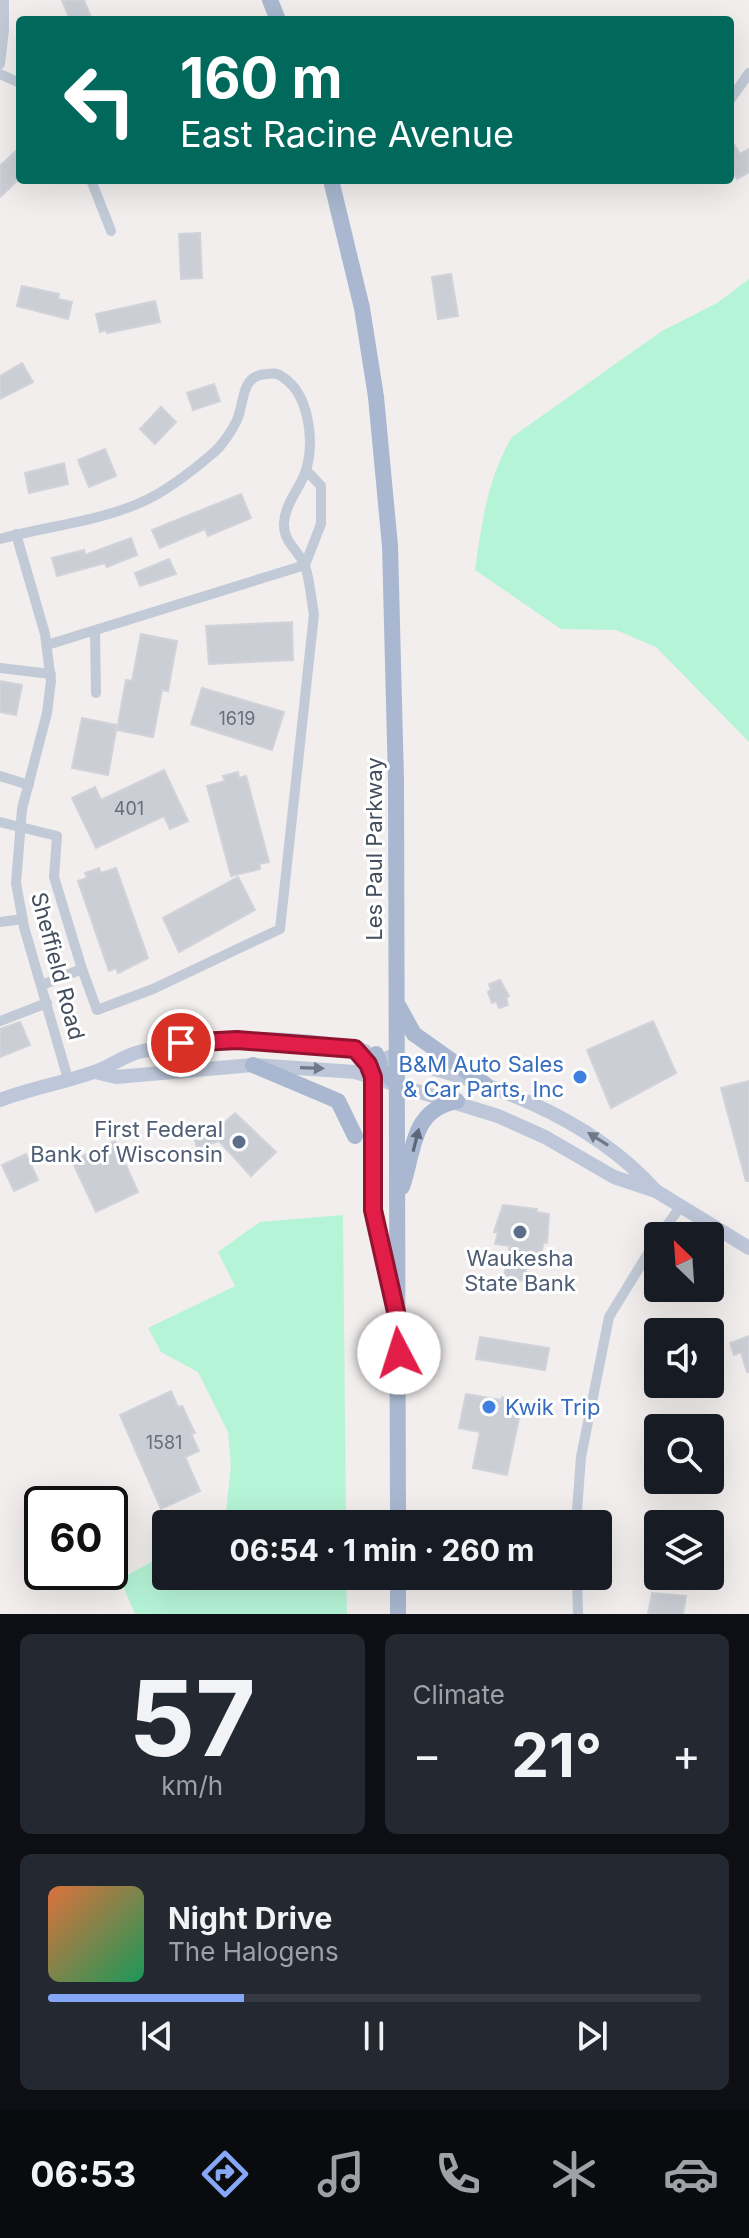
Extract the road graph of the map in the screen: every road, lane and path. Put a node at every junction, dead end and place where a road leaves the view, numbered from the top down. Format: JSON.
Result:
{"nodes":[{"id":1,"x":4,"y":0,"type":"edge"},
{"id":2,"x":0,"y":64,"type":"edge"},
{"id":3,"x":749,"y":73,"type":"edge"},
{"id":4,"x":734,"y":94,"type":"edge"},
{"id":5,"x":93,"y":184,"type":"edge"},
{"id":6,"x":332,"y":184,"type":"edge"},
{"id":7,"x":111,"y":231,"type":"dead end"},
{"id":8,"x":306,"y":470,"type":"junction"},
{"id":9,"x":16,"y":534,"type":"junction"},
{"id":10,"x":0,"y":539,"type":"edge"},
{"id":11,"x":305,"y":565,"type":"junction"},
{"id":12,"x":95,"y":631,"type":"junction"},
{"id":13,"x":47,"y":645,"type":"junction"},
{"id":14,"x":0,"y":668,"type":"edge"},
{"id":15,"x":51,"y":674,"type":"junction"},
{"id":16,"x":96,"y":693,"type":"dead end"},
{"id":17,"x":0,"y":776,"type":"edge"},
{"id":18,"x":29,"y":785,"type":"junction"},
{"id":19,"x":0,"y":822,"type":"edge"},
{"id":20,"x":20,"y":827,"type":"junction"},
{"id":21,"x":23,"y":919,"type":"junction"},
{"id":22,"x":0,"y":922,"type":"edge"},
{"id":23,"x":82,"y":969,"type":"junction"},
{"id":24,"x":42,"y":985,"type":"junction"},
{"id":25,"x":397,"y":1000,"type":"junction"},
{"id":26,"x":47,"y":1003,"type":"junction"},
{"id":27,"x":0,"y":1021,"type":"edge"},
{"id":28,"x":355,"y":1049,"type":"junction"},
{"id":29,"x":376,"y":1054,"type":"junction"},
{"id":30,"x":397,"y":1059,"type":"junction"},
{"id":31,"x":253,"y":1065,"type":"junction"},
{"id":32,"x":95,"y":1072,"type":"junction"},
{"id":33,"x":373,"y":1077,"type":"junction"},
{"id":34,"x":68,"y":1079,"type":"junction"},
{"id":35,"x":397,"y":1083,"type":"junction"},
{"id":36,"x":486,"y":1085,"type":"junction"},
{"id":37,"x":0,"y":1100,"type":"edge"},
{"id":38,"x":457,"y":1101,"type":"junction"},
{"id":39,"x":355,"y":1136,"type":"dead end"},
{"id":40,"x":656,"y":1191,"type":"junction"},
{"id":41,"x":398,"y":1200,"type":"junction"},
{"id":42,"x":681,"y":1206,"type":"junction"},
{"id":43,"x":669,"y":1222,"type":"edge"},
{"id":44,"x":749,"y":1248,"type":"edge"},
{"id":45,"x":644,"y":1259,"type":"edge"},
{"id":46,"x":399,"y":1325,"type":"junction"},
{"id":47,"x":398,"y":1510,"type":"edge"},
{"id":48,"x":577,"y":1510,"type":"edge"},
{"id":49,"x":398,"y":1590,"type":"edge"},
{"id":50,"x":577,"y":1590,"type":"edge"},
{"id":51,"x":398,"y":1614,"type":"edge"},
{"id":52,"x":578,"y":1614,"type":"edge"}],
"edges":[{"from":1,"to":2,"type":"street"},
{"from":3,"to":4,"type":"street"},
{"from":5,"to":7,"type":"street"},
{"from":6,"to":25,"type":"main road","name":"Les Paul Parkway"},
{"from":8,"to":9,"type":"street"},
{"from":8,"to":11,"type":"street"},
{"from":8,"to":11,"type":"street"},
{"from":9,"to":10,"type":"street"},
{"from":9,"to":13,"type":"street","name":"Sheffield Road"},
{"from":11,"to":12,"type":"street"},
{"from":11,"to":23,"type":"street"},
{"from":12,"to":13,"type":"street"},
{"from":12,"to":16,"type":"street"},
{"from":13,"to":15,"type":"street","name":"Sheffield Road"},
{"from":14,"to":15,"type":"street"},
{"from":15,"to":18,"type":"street","name":"Sheffield Road"},
{"from":17,"to":18,"type":"street"},
{"from":18,"to":20,"type":"street","name":"Sheffield Road"},
{"from":19,"to":20,"type":"street"},
{"from":20,"to":21,"type":"street","name":"Sheffield Road"},
{"from":20,"to":23,"type":"street"},
{"from":21,"to":22,"type":"street"},
{"from":21,"to":24,"type":"street","name":"Sheffield Road"},
{"from":23,"to":24,"type":"street"},
{"from":24,"to":26,"type":"street","name":"Sheffield Road"},
{"from":25,"to":30,"type":"main road","name":"Les Paul Parkway"},
{"from":25,"to":36,"type":"main road"},
{"from":26,"to":27,"type":"street"},
{"from":26,"to":34,"type":"street","name":"Sheffield Road"},
{"from":28,"to":29,"type":"main road"},
{"from":28,"to":32,"type":"main road"},
{"from":28,"to":33,"type":"main road"},
{"from":29,"to":30,"type":"main road"},
{"from":29,"to":35,"type":"main road"},
{"from":30,"to":35,"type":"main road","name":"Les Paul Parkway"},
{"from":30,"to":36,"type":"main road"},
{"from":31,"to":32,"type":"main road"},
{"from":31,"to":33,"type":"main road","one_way":true},
{"from":31,"to":39,"type":"main road"},
{"from":32,"to":34,"type":"main road"},
{"from":33,"to":35,"type":"main road"},
{"from":33,"to":46,"type":"main road"},
{"from":34,"to":37,"type":"main road"},
{"from":35,"to":38,"type":"main road"},
{"from":35,"to":41,"type":"main road","name":"Les Paul Parkway"},
{"from":40,"to":36,"type":"main road","one_way":true},
{"from":38,"to":40,"type":"main road"},
{"from":41,"to":38,"type":"main road","one_way":true},
{"from":40,"to":42,"type":"main road"},
{"from":41,"to":46,"type":"main road","name":"Les Paul Parkway"},
{"from":42,"to":43,"type":"street"},
{"from":42,"to":44,"type":"main road"},
{"from":45,"to":48,"type":"street"},
{"from":46,"to":47,"type":"main road","name":"Les Paul Parkway"},
{"from":49,"to":51,"type":"main road"},
{"from":50,"to":52,"type":"street"}]}
